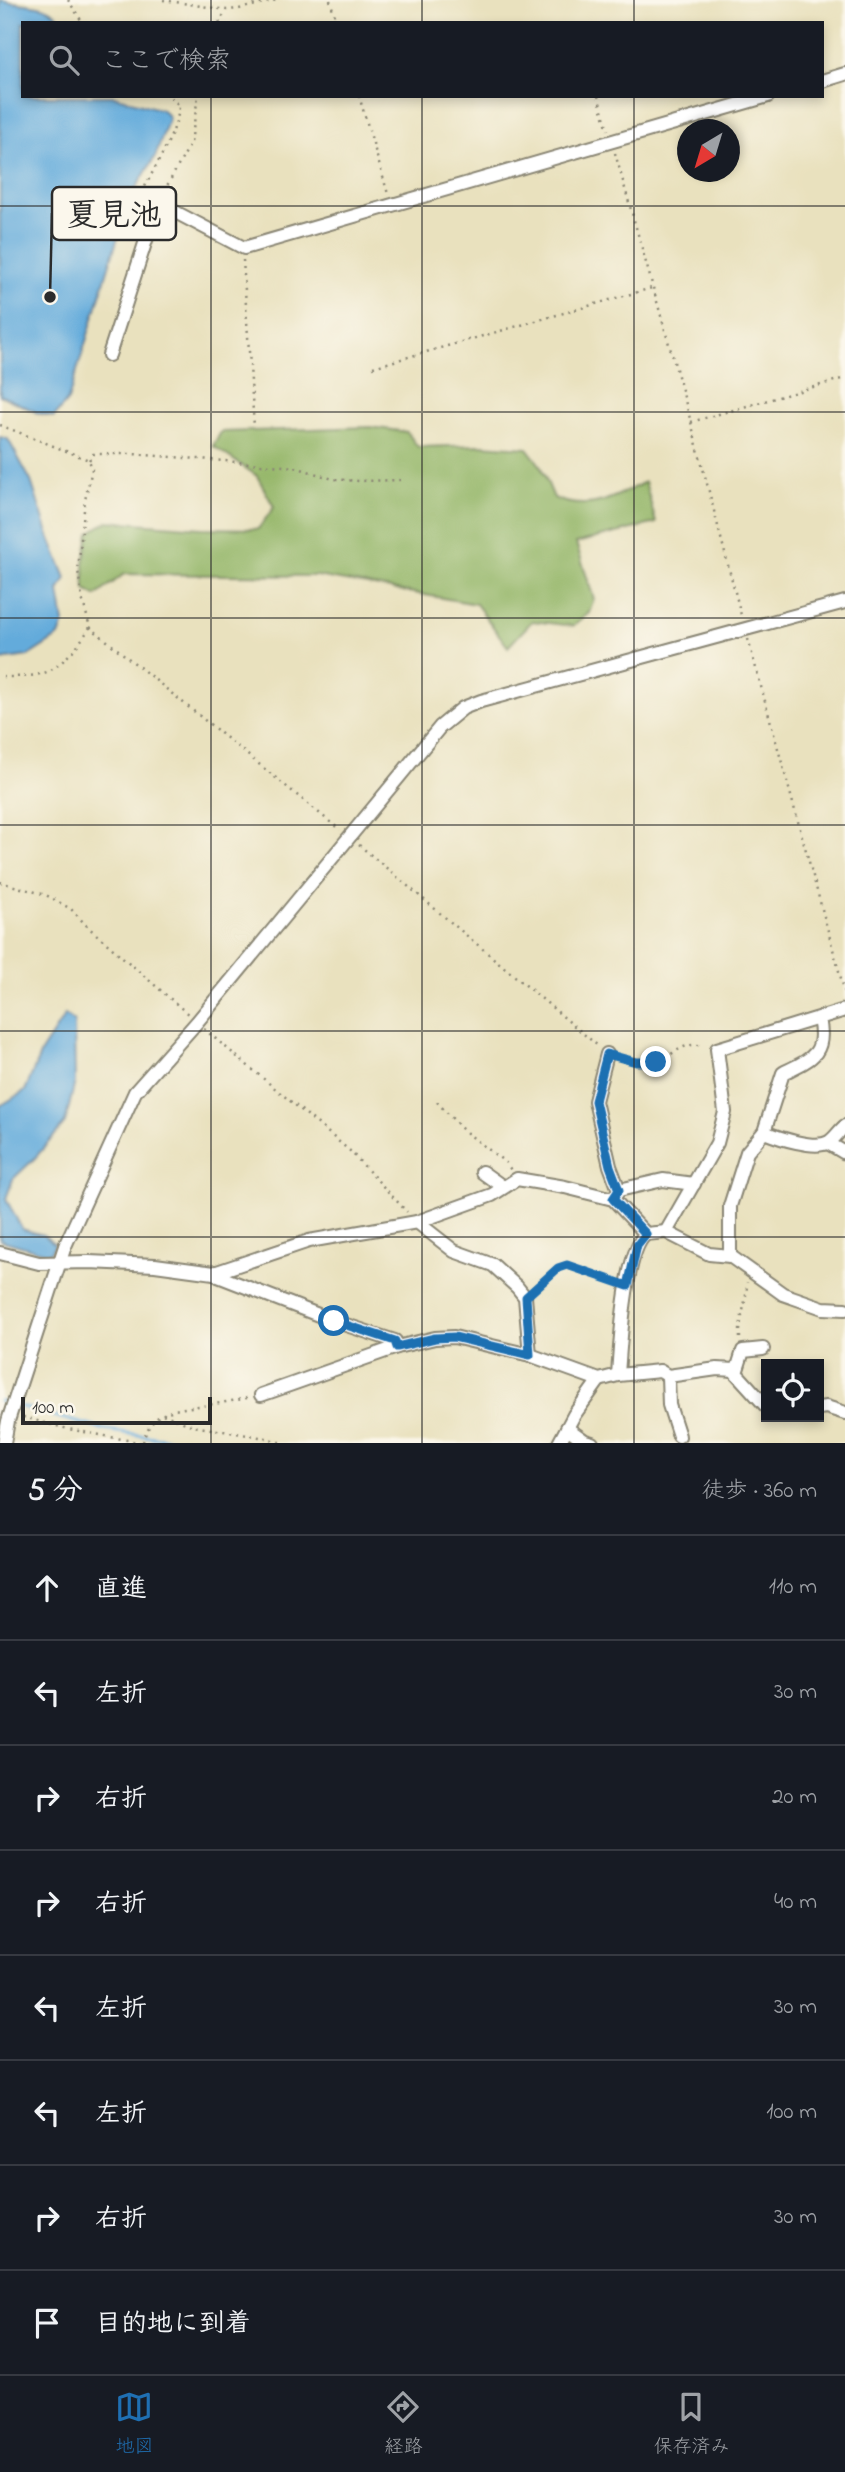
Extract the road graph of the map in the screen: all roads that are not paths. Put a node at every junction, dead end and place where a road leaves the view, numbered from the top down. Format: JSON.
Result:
{"nodes":[{"id":1,"x":845,"y":74,"type":"edge"},
{"id":2,"x":824,"y":80,"type":"edge"},
{"id":3,"x":761,"y":98,"type":"edge"},
{"id":4,"x":109,"y":355,"type":"dead end"},
{"id":5,"x":845,"y":602,"type":"edge"},
{"id":6,"x":845,"y":1010,"type":"edge"},
{"id":7,"x":819,"y":1019,"type":"junction"},
{"id":8,"x":607,"y":1054,"type":"road end"},
{"id":9,"x":845,"y":1126,"type":"edge"},
{"id":10,"x":764,"y":1132,"type":"junction"},
{"id":11,"x":828,"y":1143,"type":"junction"},
{"id":12,"x":845,"y":1153,"type":"edge"},
{"id":13,"x":482,"y":1172,"type":"dead end"},
{"id":14,"x":694,"y":1184,"type":"junction"},
{"id":15,"x":503,"y":1188,"type":"junction"},
{"id":16,"x":616,"y":1194,"type":"junction"},
{"id":17,"x":416,"y":1222,"type":"junction"},
{"id":18,"x":666,"y":1232,"type":"junction"},
{"id":19,"x":646,"y":1234,"type":"junction"},
{"id":20,"x":0,"y":1253,"type":"edge"},
{"id":21,"x":730,"y":1256,"type":"junction"},
{"id":22,"x":61,"y":1261,"type":"junction"},
{"id":23,"x":216,"y":1272,"type":"junction"},
{"id":24,"x":845,"y":1309,"type":"edge"},
{"id":25,"x":397,"y":1347,"type":"junction"},
{"id":26,"x":763,"y":1349,"type":"dead end"},
{"id":27,"x":530,"y":1355,"type":"junction"},
{"id":28,"x":736,"y":1370,"type":"junction"},
{"id":29,"x":618,"y":1375,"type":"junction"},
{"id":30,"x":668,"y":1376,"type":"junction"},
{"id":31,"x":599,"y":1380,"type":"junction"},
{"id":32,"x":261,"y":1395,"type":"road end"},
{"id":33,"x":761,"y":1400,"type":"edge"},
{"id":34,"x":824,"y":1407,"type":"edge"},
{"id":35,"x":845,"y":1413,"type":"edge"},
{"id":36,"x":567,"y":1428,"type":"junction"},
{"id":37,"x":679,"y":1437,"type":"dead end"},
{"id":38,"x":4,"y":1443,"type":"edge"},
{"id":39,"x":559,"y":1443,"type":"edge"},
{"id":40,"x":592,"y":1443,"type":"edge"}],
"edges":[{"from":1,"to":2,"type":"street"},
{"from":3,"to":4,"type":"street"},
{"from":5,"to":22,"type":"street"},
{"from":6,"to":7,"type":"street"},
{"from":7,"to":10,"type":"street"},
{"from":7,"to":14,"type":"street"},
{"from":8,"to":16,"type":"street"},
{"from":9,"to":11,"type":"street"},
{"from":10,"to":11,"type":"street"},
{"from":10,"to":21,"type":"street"},
{"from":11,"to":12,"type":"street"},
{"from":13,"to":15,"type":"street"},
{"from":14,"to":16,"type":"street"},
{"from":14,"to":18,"type":"street"},
{"from":15,"to":16,"type":"street"},
{"from":15,"to":17,"type":"street"},
{"from":16,"to":19,"type":"street"},
{"from":17,"to":23,"type":"street"},
{"from":17,"to":27,"type":"street"},
{"from":18,"to":19,"type":"street"},
{"from":18,"to":21,"type":"street"},
{"from":19,"to":29,"type":"street"},
{"from":20,"to":22,"type":"street"},
{"from":21,"to":24,"type":"street"},
{"from":22,"to":23,"type":"street"},
{"from":22,"to":38,"type":"street"},
{"from":23,"to":25,"type":"street"},
{"from":25,"to":27,"type":"street"},
{"from":25,"to":32,"type":"street"},
{"from":26,"to":28,"type":"street"},
{"from":27,"to":31,"type":"street"},
{"from":28,"to":30,"type":"street"},
{"from":28,"to":33,"type":"street"},
{"from":29,"to":30,"type":"street"},
{"from":29,"to":31,"type":"street"},
{"from":30,"to":37,"type":"street"},
{"from":31,"to":36,"type":"street"},
{"from":34,"to":35,"type":"street"},
{"from":36,"to":39,"type":"street"},
{"from":36,"to":40,"type":"street"}]}
